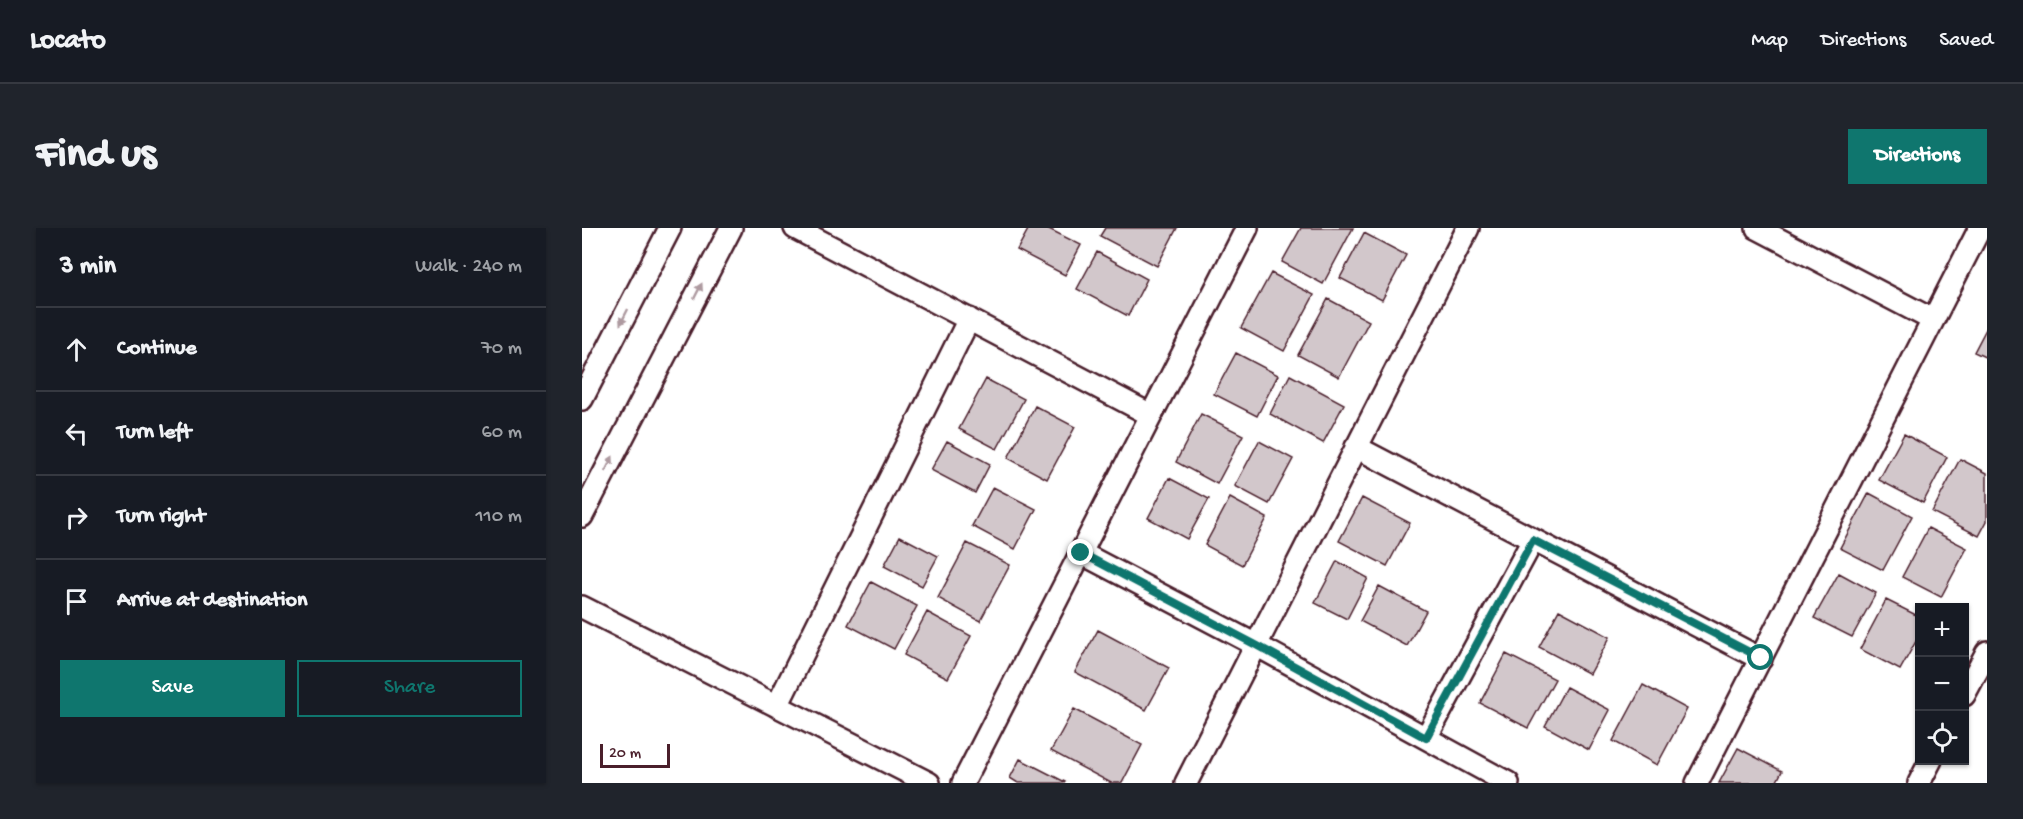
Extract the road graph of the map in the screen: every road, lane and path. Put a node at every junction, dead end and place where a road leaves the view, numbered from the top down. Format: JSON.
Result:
{"nodes":[{"id":1,"x":670,"y":228,"type":"edge"},
{"id":2,"x":731,"y":228,"type":"edge"},
{"id":3,"x":795,"y":228,"type":"edge"},
{"id":4,"x":1247,"y":228,"type":"edge"},
{"id":5,"x":1468,"y":228,"type":"edge"},
{"id":6,"x":1980,"y":228,"type":"edge"},
{"id":7,"x":1762,"y":229,"type":"edge"},
{"id":8,"x":969,"y":319,"type":"junction"},
{"id":9,"x":1933,"y":320,"type":"junction"},
{"id":10,"x":582,"y":399,"type":"edge"},
{"id":11,"x":1151,"y":415,"type":"junction"},
{"id":12,"x":1356,"y":447,"type":"junction"},
{"id":13,"x":582,"y":516,"type":"edge"},
{"id":14,"x":1533,"y":540,"type":"junction"},
{"id":15,"x":1081,"y":553,"type":"junction"},
{"id":16,"x":582,"y":607,"type":"edge"},
{"id":17,"x":1256,"y":645,"type":"junction"},
{"id":18,"x":1987,"y":652,"type":"edge"},
{"id":19,"x":1761,"y":658,"type":"junction"},
{"id":20,"x":1969,"y":687,"type":"edge"},
{"id":21,"x":777,"y":706,"type":"junction"},
{"id":22,"x":1426,"y":738,"type":"junction"},
{"id":23,"x":1928,"y":765,"type":"edge"},
{"id":24,"x":1504,"y":782,"type":"edge"},
{"id":25,"x":929,"y":783,"type":"edge"},
{"id":26,"x":963,"y":783,"type":"edge"},
{"id":27,"x":1186,"y":783,"type":"edge"},
{"id":28,"x":1697,"y":783,"type":"edge"},
{"id":29,"x":1919,"y":783,"type":"edge"}],
"edges":[{"from":1,"to":10,"type":"street","one_way":true},
{"from":13,"to":2,"type":"street","one_way":true},
{"from":3,"to":8,"type":"street"},
{"from":4,"to":11,"type":"street"},
{"from":5,"to":12,"type":"street"},
{"from":6,"to":9,"type":"street"},
{"from":7,"to":9,"type":"street"},
{"from":8,"to":11,"type":"street"},
{"from":8,"to":21,"type":"street"},
{"from":9,"to":19,"type":"street"},
{"from":11,"to":15,"type":"street"},
{"from":12,"to":14,"type":"street"},
{"from":12,"to":17,"type":"street"},
{"from":14,"to":19,"type":"street"},
{"from":14,"to":22,"type":"street"},
{"from":15,"to":17,"type":"street"},
{"from":15,"to":26,"type":"street"},
{"from":16,"to":21,"type":"street"},
{"from":17,"to":22,"type":"street"},
{"from":17,"to":27,"type":"street"},
{"from":18,"to":20,"type":"street"},
{"from":19,"to":28,"type":"street"},
{"from":21,"to":25,"type":"street"},
{"from":22,"to":24,"type":"street"},
{"from":23,"to":29,"type":"street"}]}
